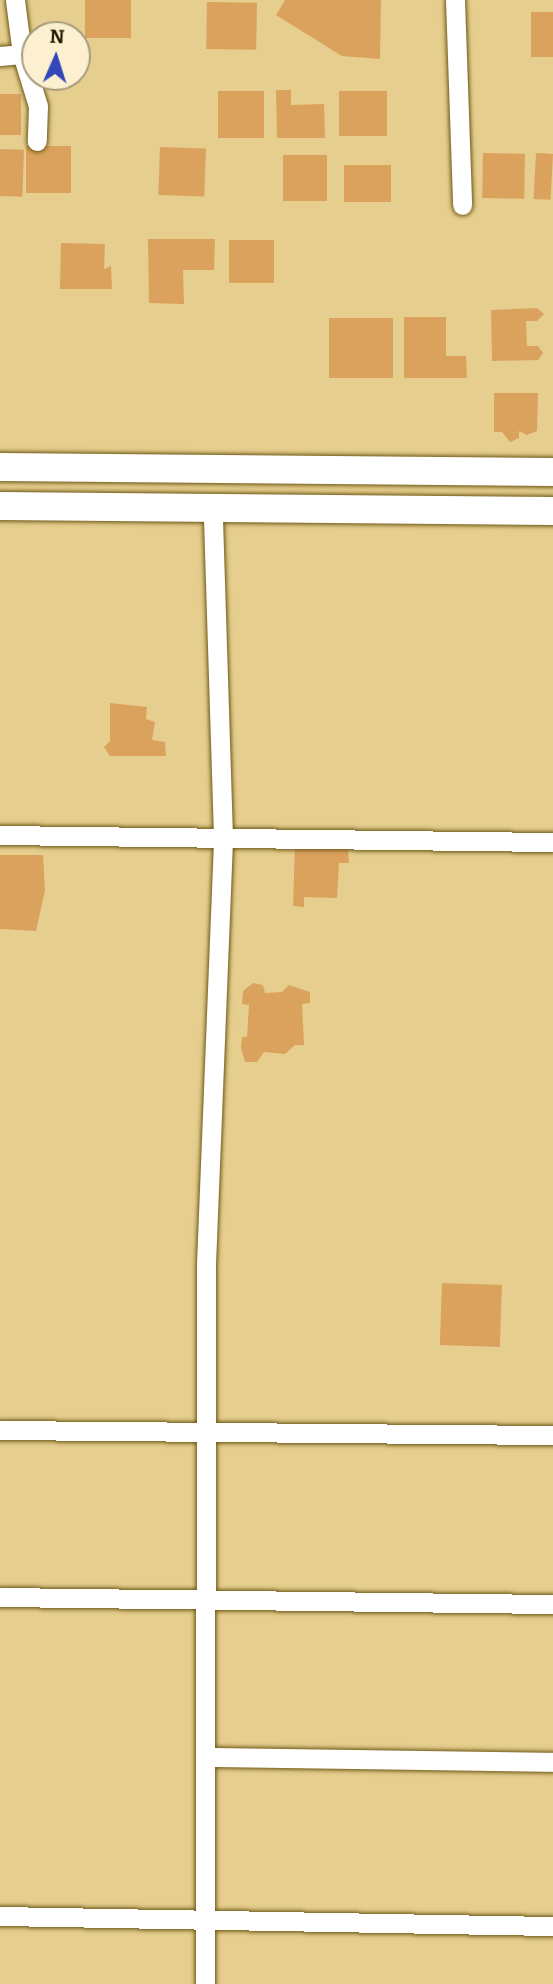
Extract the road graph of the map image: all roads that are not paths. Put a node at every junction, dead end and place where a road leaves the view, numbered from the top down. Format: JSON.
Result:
{"nodes":[{"id":1,"x":15,"y":0,"type":"edge"},
{"id":2,"x":455,"y":0,"type":"edge"},
{"id":3,"x":21,"y":46,"type":"edge"},
{"id":4,"x":21,"y":54,"type":"edge"},
{"id":5,"x":0,"y":56,"type":"edge"},
{"id":6,"x":33,"y":91,"type":"edge"},
{"id":7,"x":37,"y":141,"type":"dead end"},
{"id":8,"x":462,"y":205,"type":"dead end"},
{"id":9,"x":0,"y":467,"type":"edge"},
{"id":10,"x":553,"y":472,"type":"edge"},
{"id":11,"x":0,"y":506,"type":"edge"},
{"id":12,"x":213,"y":511,"type":"junction"},
{"id":13,"x":553,"y":512,"type":"edge"},
{"id":14,"x":0,"y":835,"type":"edge"},
{"id":15,"x":223,"y":837,"type":"junction"},
{"id":16,"x":553,"y":842,"type":"edge"},
{"id":17,"x":0,"y":1430,"type":"edge"},
{"id":18,"x":209,"y":1432,"type":"junction"},
{"id":19,"x":553,"y":1435,"type":"edge"},
{"id":20,"x":0,"y":1597,"type":"edge"},
{"id":21,"x":207,"y":1600,"type":"junction"},
{"id":22,"x":553,"y":1604,"type":"edge"},
{"id":23,"x":206,"y":1757,"type":"junction"},
{"id":24,"x":553,"y":1762,"type":"edge"},
{"id":25,"x":0,"y":1916,"type":"edge"},
{"id":26,"x":205,"y":1918,"type":"junction"},
{"id":27,"x":553,"y":1926,"type":"edge"},
{"id":28,"x":205,"y":1984,"type":"edge"}],
"edges":[{"from":1,"to":3,"type":"street"},
{"from":2,"to":8,"type":"street"},
{"from":4,"to":5,"type":"street"},
{"from":6,"to":7,"type":"street"},
{"from":9,"to":10,"type":"street"},
{"from":11,"to":12,"type":"street"},
{"from":12,"to":13,"type":"street"},
{"from":12,"to":15,"type":"street"},
{"from":14,"to":15,"type":"street"},
{"from":15,"to":16,"type":"street"},
{"from":15,"to":18,"type":"street"},
{"from":17,"to":18,"type":"street"},
{"from":18,"to":19,"type":"street"},
{"from":18,"to":21,"type":"street"},
{"from":20,"to":21,"type":"street"},
{"from":21,"to":22,"type":"street"},
{"from":21,"to":23,"type":"street"},
{"from":23,"to":24,"type":"street"},
{"from":23,"to":26,"type":"street"},
{"from":25,"to":26,"type":"street"},
{"from":26,"to":27,"type":"street"},
{"from":26,"to":28,"type":"street"}]}
